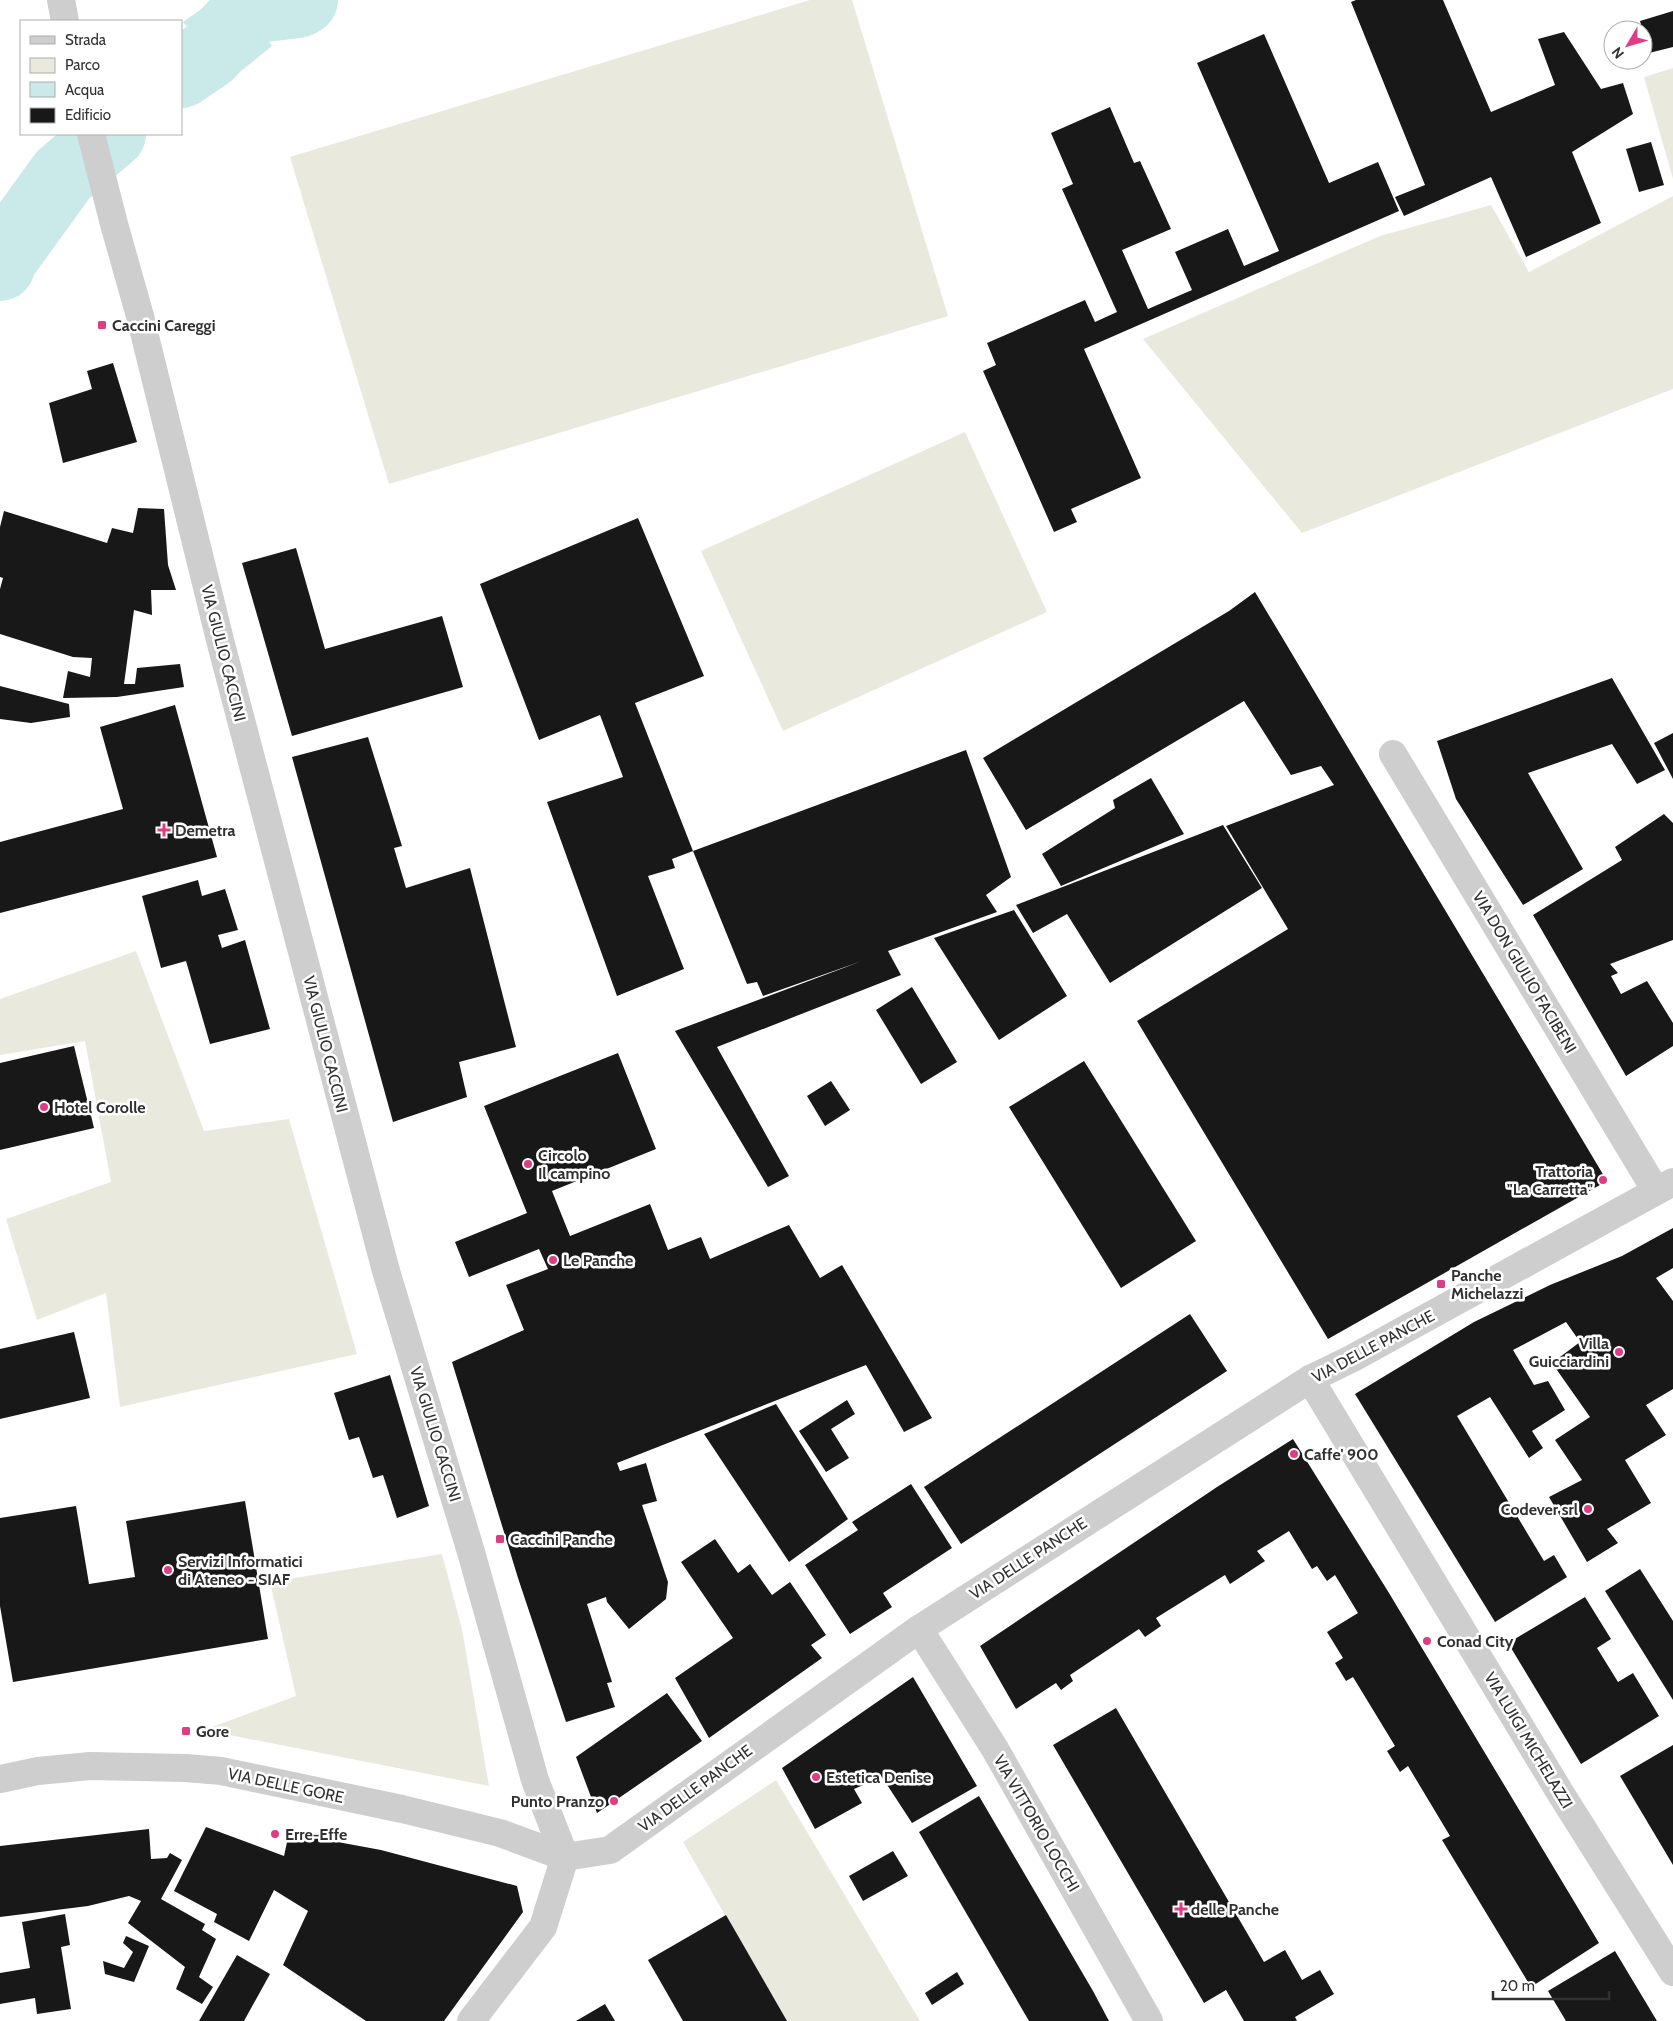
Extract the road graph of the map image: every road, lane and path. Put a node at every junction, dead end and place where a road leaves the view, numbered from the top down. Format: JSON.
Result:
{"nodes":[{"id":1,"x":61,"y":0,"type":"edge"},
{"id":2,"x":65,"y":20,"type":"edge"},
{"id":3,"x":91,"y":135,"type":"edge"},
{"id":4,"x":1393,"y":754,"type":"dead end"},
{"id":5,"x":1664,"y":1187,"type":"edge"},
{"id":6,"x":1310,"y":1379,"type":"junction"},
{"id":7,"x":919,"y":1629,"type":"junction"},
{"id":8,"x":0,"y":1779,"type":"edge"},
{"id":9,"x":565,"y":1857,"type":"junction"},
{"id":10,"x":1673,"y":1972,"type":"edge"},
{"id":11,"x":472,"y":2021,"type":"edge"},
{"id":12,"x":1149,"y":2021,"type":"edge"}],
"edges":[{"from":1,"to":2,"type":"street"},
{"from":3,"to":9,"type":"street","name":"VIA GIULIO CACCINI"},
{"from":4,"to":5,"type":"street","name":"VIA DON GIULIO FACIBENI"},
{"from":5,"to":6,"type":"street","name":"VIA DELLE PANCHE"},
{"from":6,"to":7,"type":"street","name":"VIA DELLE PANCHE"},
{"from":6,"to":10,"type":"street","name":"VIA LUIGI MICHELAZZI"},
{"from":7,"to":9,"type":"street","name":"VIA DELLE PANCHE"},
{"from":7,"to":12,"type":"street","name":"VIA VITTORIO LOCCHI"},
{"from":8,"to":9,"type":"street","name":"VIA DELLE GORE"},
{"from":9,"to":11,"type":"street"}]}
